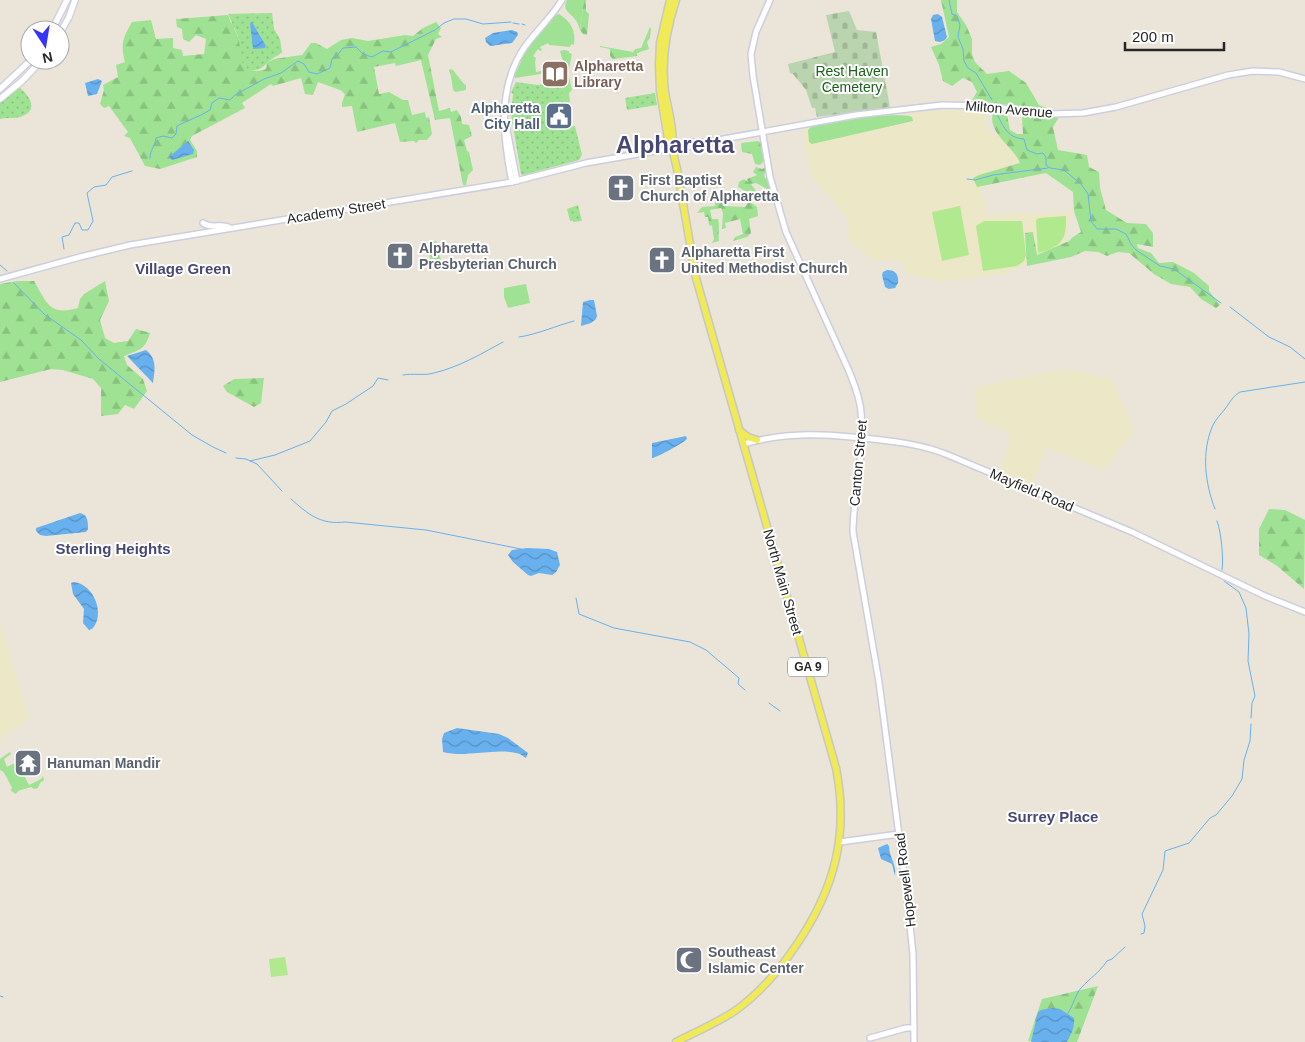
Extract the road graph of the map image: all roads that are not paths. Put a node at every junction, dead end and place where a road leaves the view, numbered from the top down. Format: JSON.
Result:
{"nodes":[{"id":1,"x":69,"y":0,"type":"edge"},
{"id":2,"x":75,"y":0,"type":"edge"},
{"id":3,"x":673,"y":0,"type":"edge"},
{"id":4,"x":770,"y":0,"type":"edge"},
{"id":5,"x":561,"y":1,"type":"edge"},
{"id":6,"x":69,"y":17,"type":"junction"},
{"id":7,"x":58,"y":20,"type":"edge"},
{"id":8,"x":67,"y":20,"type":"edge"},
{"id":9,"x":20,"y":70,"type":"edge"},
{"id":10,"x":33,"y":70,"type":"edge"},
{"id":11,"x":1305,"y":79,"type":"edge"},
{"id":12,"x":0,"y":89,"type":"edge"},
{"id":13,"x":0,"y":99,"type":"edge"},
{"id":14,"x":762,"y":132,"type":"junction"},
{"id":15,"x":672,"y":148,"type":"junction"},
{"id":16,"x":514,"y":181,"type":"junction"},
{"id":17,"x":203,"y":223,"type":"dead end"},
{"id":18,"x":231,"y":228,"type":"junction"},
{"id":19,"x":0,"y":279,"type":"edge"},
{"id":20,"x":739,"y":430,"type":"junction"},
{"id":21,"x":862,"y":438,"type":"junction"},
{"id":22,"x":757,"y":440,"type":"junction"},
{"id":23,"x":744,"y":444,"type":"junction"},
{"id":24,"x":1305,"y":612,"type":"edge"},
{"id":25,"x":885,"y":719,"type":"joint"},
{"id":26,"x":899,"y":834,"type":"junction"},
{"id":27,"x":840,"y":842,"type":"junction"},
{"id":28,"x":914,"y":1028,"type":"junction"},
{"id":29,"x":870,"y":1038,"type":"dead end"},
{"id":30,"x":676,"y":1042,"type":"edge"},
{"id":31,"x":914,"y":1042,"type":"edge"}],
"edges":[{"from":1,"to":6,"type":"main road"},
{"from":1,"to":7,"type":"main road"},
{"from":2,"to":6,"type":"main road"},
{"from":3,"to":15,"type":"main road","number":"GA 9"},
{"from":3,"to":15,"type":"main road","number":"GA 9"},
{"from":4,"to":14,"type":"street","name":"Canton Street"},
{"from":5,"to":16,"type":"street"},
{"from":6,"to":8,"type":"main road"},
{"from":9,"to":12,"type":"main road"},
{"from":10,"to":13,"type":"main road"},
{"from":11,"to":14,"type":"street","name":"Milton Avenue"},
{"from":14,"to":15,"type":"street","name":"Milton Avenue"},
{"from":14,"to":21,"type":"street","name":"Canton Street"},
{"from":15,"to":16,"type":"street","name":"Academy Street"},
{"from":15,"to":20,"type":"main road","name":"North Main Street","number":"GA 9"},
{"from":16,"to":18,"type":"street","name":"Academy Street"},
{"from":17,"to":18,"type":"street"},
{"from":18,"to":19,"type":"street","name":"Academy Street"},
{"from":20,"to":22,"type":"main road"},
{"from":20,"to":23,"type":"main road","name":"North Main Street","number":"GA 9"},
{"from":21,"to":22,"type":"street","name":"Mayfield Road"},
{"from":21,"to":24,"type":"street","name":"Mayfield Road"},
{"from":21,"to":25,"type":"street","name":"Canton Street"},
{"from":22,"to":23,"type":"street","name":"Mayfield Road"},
{"from":23,"to":27,"type":"main road","name":"North Main Street","number":"GA 9"},
{"from":25,"to":26,"type":"street","name":"Hopewell Road"},
{"from":26,"to":27,"type":"street"},
{"from":26,"to":28,"type":"street","name":"Hopewell Road"},
{"from":27,"to":30,"type":"main road","name":"North Main Street","number":"GA 9"},
{"from":28,"to":29,"type":"street"},
{"from":28,"to":31,"type":"street","name":"Hopewell Road"}]}
